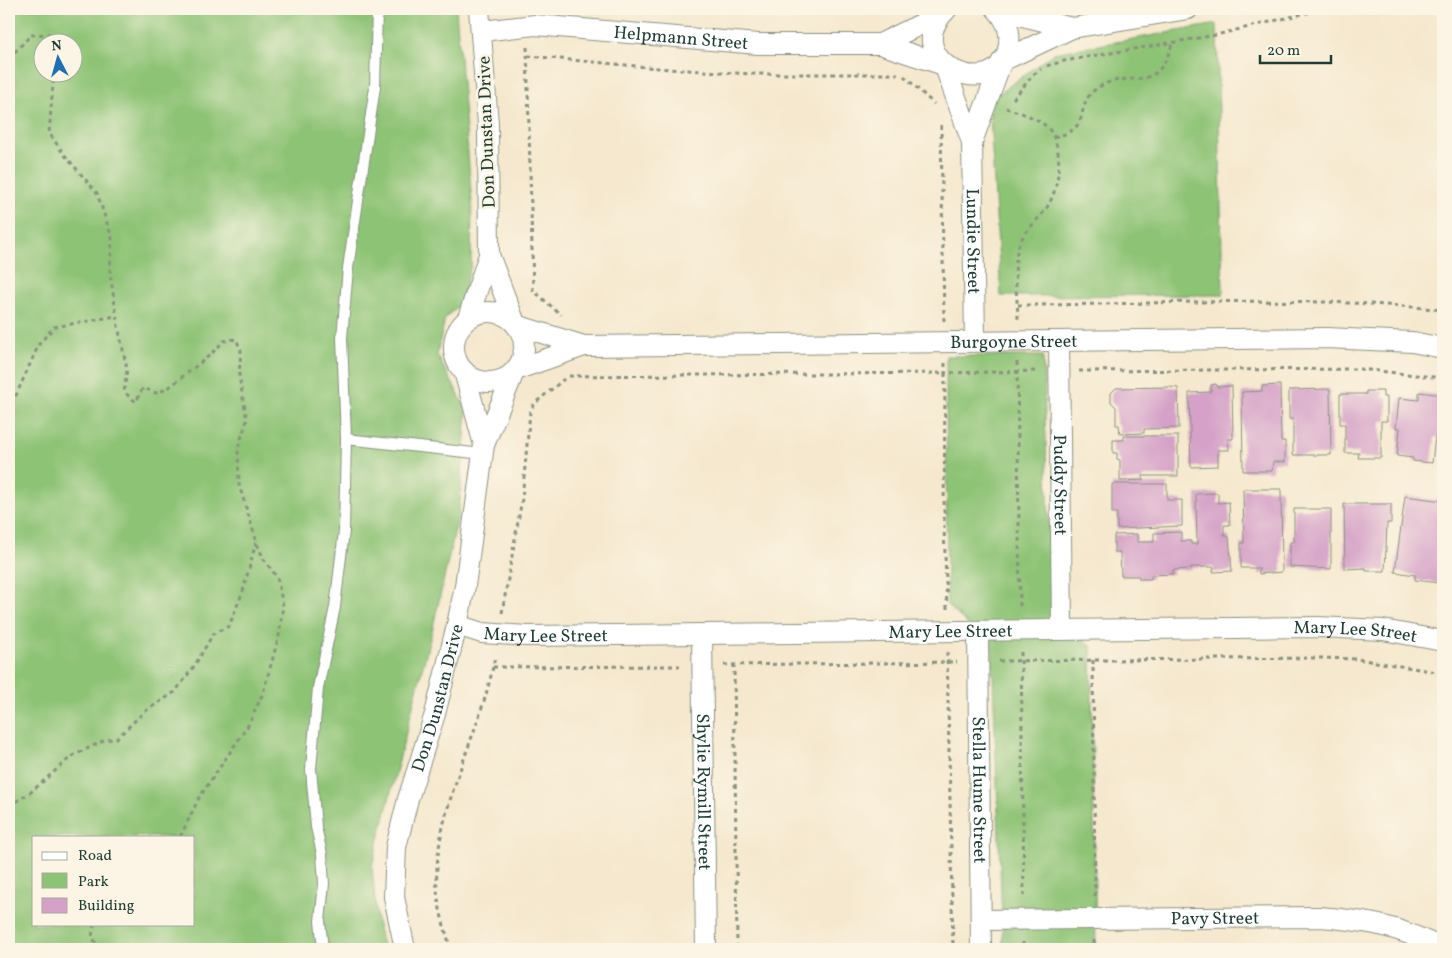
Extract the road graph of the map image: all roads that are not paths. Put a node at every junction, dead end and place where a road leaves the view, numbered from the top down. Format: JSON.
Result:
{"nodes":[{"id":1,"x":377,"y":9,"type":"edge"},
{"id":2,"x":479,"y":9,"type":"edge"},
{"id":3,"x":997,"y":9,"type":"edge"},
{"id":4,"x":1188,"y":9,"type":"edge"},
{"id":5,"x":944,"y":12,"type":"edge"},
{"id":6,"x":1072,"y":28,"type":"junction"},
{"id":7,"x":482,"y":31,"type":"junction"},
{"id":8,"x":880,"y":44,"type":"junction"},
{"id":9,"x":1001,"y":62,"type":"junction"},
{"id":10,"x":945,"y":66,"type":"junction"},
{"id":11,"x":972,"y":142,"type":"junction"},
{"id":12,"x":489,"y":255,"type":"junction"},
{"id":13,"x":468,"y":318,"type":"junction"},
{"id":14,"x":516,"y":324,"type":"junction"},
{"id":15,"x":1059,"y":340,"type":"junction"},
{"id":16,"x":975,"y":341,"type":"junction"},
{"id":17,"x":575,"y":346,"type":"junction"},
{"id":18,"x":1443,"y":348,"type":"edge"},
{"id":19,"x":464,"y":371,"type":"junction"},
{"id":20,"x":514,"y":371,"type":"junction"},
{"id":21,"x":346,"y":440,"type":"junction"},
{"id":22,"x":484,"y":449,"type":"junction"},
{"id":23,"x":457,"y":625,"type":"junction"},
{"id":24,"x":1062,"y":630,"type":"junction"},
{"id":25,"x":978,"y":631,"type":"junction"},
{"id":26,"x":702,"y":634,"type":"junction"},
{"id":27,"x":1443,"y":641,"type":"edge"},
{"id":28,"x":981,"y":920,"type":"junction"},
{"id":29,"x":323,"y":949,"type":"edge"},
{"id":30,"x":405,"y":949,"type":"edge"},
{"id":31,"x":706,"y":949,"type":"edge"},
{"id":32,"x":981,"y":949,"type":"edge"},
{"id":33,"x":1442,"y":949,"type":"edge"}],
"edges":[{"from":1,"to":21,"type":"lane"},
{"from":2,"to":7,"type":"street","name":"Don Dunstan Drive"},
{"from":3,"to":6,"type":"street"},
{"from":3,"to":9,"type":"street","name":"Lundie Street"},
{"from":4,"to":6,"type":"street"},
{"from":5,"to":8,"type":"street","name":"Helpmann Street"},
{"from":5,"to":10,"type":"street","name":"Lundie Street"},
{"from":6,"to":9,"type":"street"},
{"from":7,"to":8,"type":"street","name":"Helpmann Street"},
{"from":7,"to":12,"type":"street","name":"Don Dunstan Drive"},
{"from":8,"to":10,"type":"street","name":"Helpmann Street"},
{"from":9,"to":10,"type":"street","name":"Helpmann Street"},
{"from":9,"to":11,"type":"street","name":"Lundie Street"},
{"from":10,"to":11,"type":"street","name":"Lundie Street"},
{"from":11,"to":16,"type":"street","name":"Lundie Street"},
{"from":12,"to":13,"type":"street","name":"Don Dunstan Drive"},
{"from":12,"to":14,"type":"street","name":"Don Dunstan Drive"},
{"from":13,"to":14,"type":"street"},
{"from":13,"to":19,"type":"street"},
{"from":14,"to":17,"type":"street","name":"Burgoyne Street"},
{"from":14,"to":20,"type":"street"},
{"from":15,"to":16,"type":"street","name":"Burgoyne Street"},
{"from":15,"to":18,"type":"street","name":"Burgoyne Street"},
{"from":15,"to":24,"type":"street","name":"Puddy Street"},
{"from":16,"to":17,"type":"street","name":"Burgoyne Street"},
{"from":17,"to":20,"type":"street","name":"Burgoyne Street"},
{"from":19,"to":20,"type":"street"},
{"from":19,"to":22,"type":"street","name":"Don Dunstan Drive"},
{"from":20,"to":22,"type":"street","name":"Don Dunstan Drive"},
{"from":21,"to":22,"type":"lane"},
{"from":21,"to":29,"type":"lane"},
{"from":22,"to":23,"type":"street","name":"Don Dunstan Drive"},
{"from":23,"to":26,"type":"street","name":"Mary Lee Street"},
{"from":23,"to":30,"type":"street","name":"Don Dunstan Drive"},
{"from":24,"to":25,"type":"street","name":"Mary Lee Street"},
{"from":24,"to":27,"type":"street","name":"Mary Lee Street"},
{"from":25,"to":26,"type":"street","name":"Mary Lee Street"},
{"from":25,"to":28,"type":"street","name":"Stella Hume Street"},
{"from":26,"to":31,"type":"street","name":"Shylie Rymill Street"},
{"from":28,"to":32,"type":"street","name":"Stella Hume Street"},
{"from":28,"to":33,"type":"street","name":"Pavy Street"}]}
